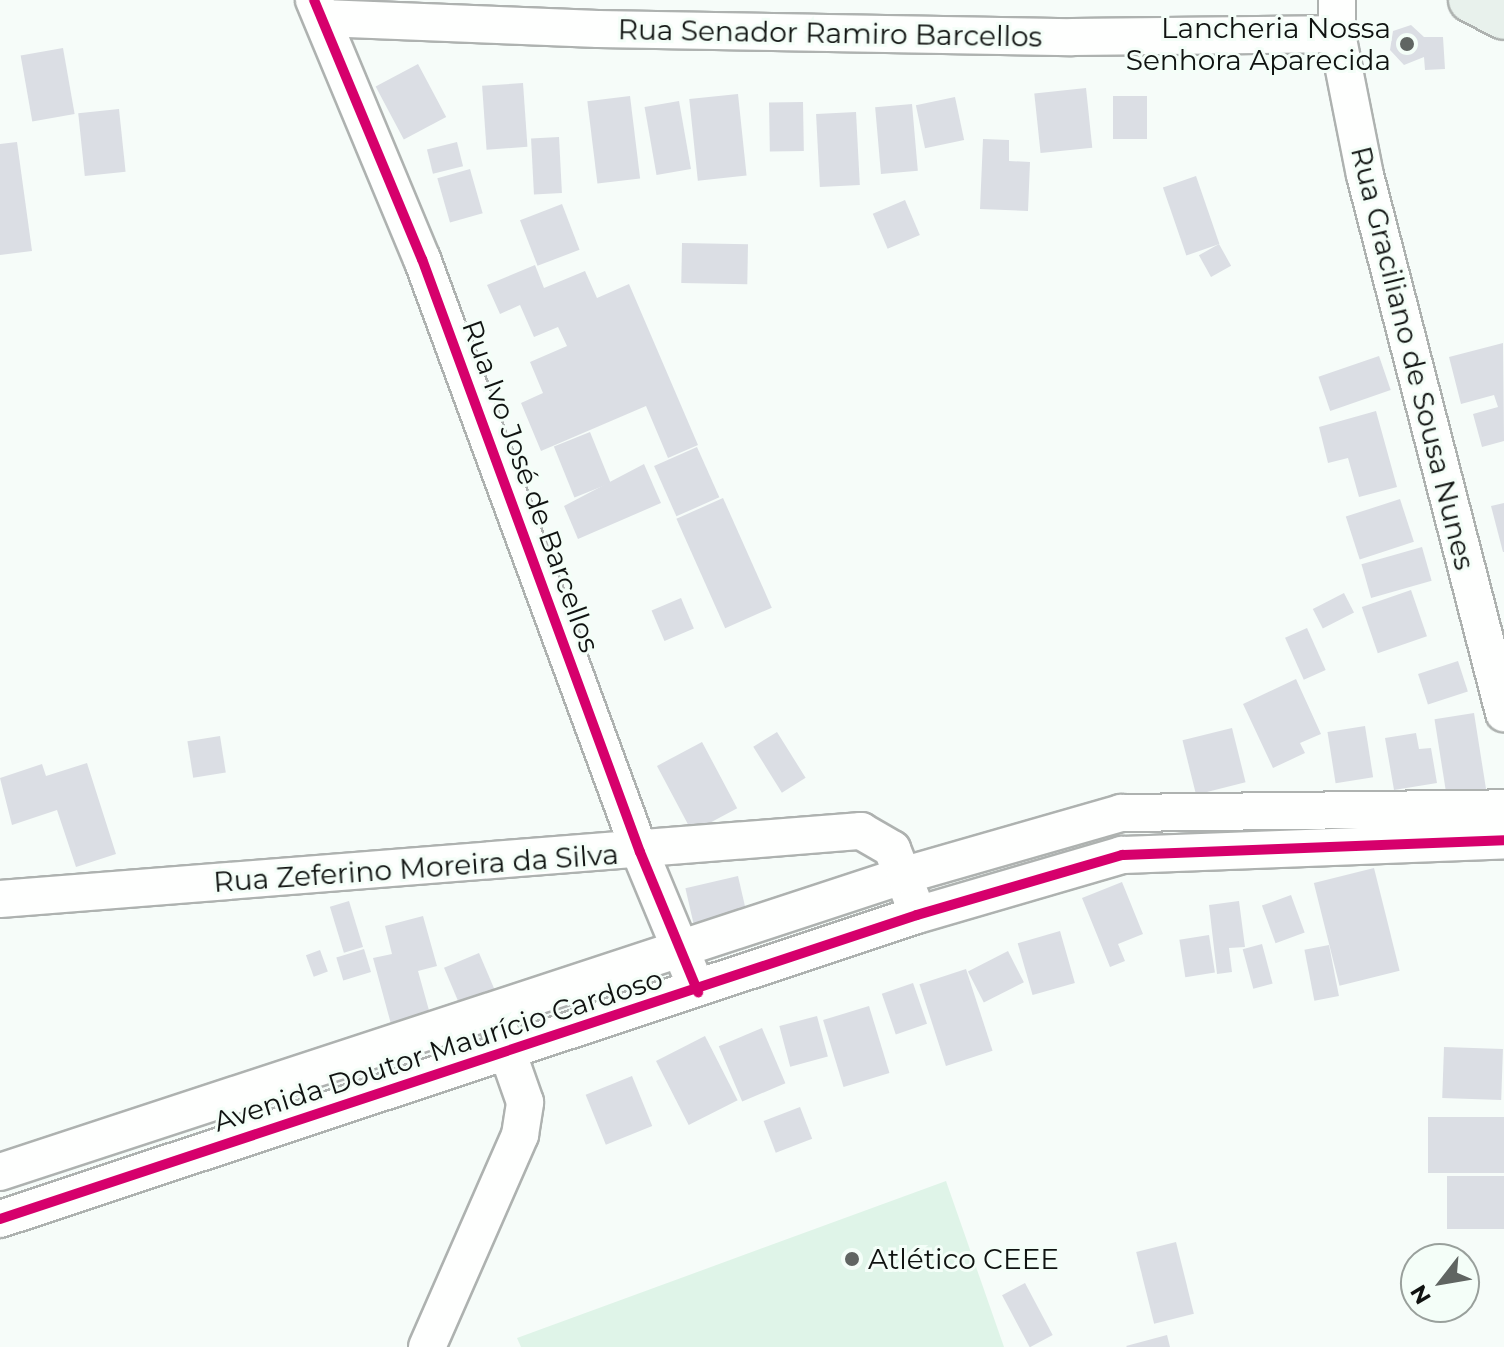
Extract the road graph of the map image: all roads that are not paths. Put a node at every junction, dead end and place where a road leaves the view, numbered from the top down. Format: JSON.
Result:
{"nodes":[{"id":1,"x":1471,"y":0,"type":"edge"},
{"id":2,"x":318,"y":9,"type":"edge"},
{"id":3,"x":1337,"y":17,"type":"edge"},
{"id":4,"x":1504,"y":17,"type":"edge"},
{"id":5,"x":1504,"y":713,"type":"edge"},
{"id":6,"x":1504,"y":808,"type":"edge"},
{"id":7,"x":1504,"y":840,"type":"edge"},
{"id":8,"x":640,"y":852,"type":"junction"},
{"id":9,"x":905,"y":875,"type":"junction"},
{"id":10,"x":0,"y":899,"type":"edge"},
{"id":11,"x":917,"y":915,"type":"junction"},
{"id":12,"x":681,"y":948,"type":"junction"},
{"id":13,"x":698,"y":992,"type":"junction"},
{"id":14,"x":492,"y":1010,"type":"junction"},
{"id":15,"x":507,"y":1053,"type":"junction"},
{"id":16,"x":255,"y":1088,"type":"junction"},
{"id":17,"x":272,"y":1129,"type":"junction"},
{"id":18,"x":0,"y":1172,"type":"edge"},
{"id":19,"x":0,"y":1219,"type":"edge"},
{"id":20,"x":427,"y":1347,"type":"edge"}],
"edges":[{"from":1,"to":4,"type":"main road"},
{"from":2,"to":3,"type":"street","name":"Rua Senador Ramiro Barcellos"},
{"from":2,"to":8,"type":"street","name":"Rua Ivo José de Barcellos"},
{"from":3,"to":5,"type":"street","name":"Rua Graciliano de Sousa Nunes"},
{"from":6,"to":9,"type":"street","name":"Avenida Doutor Maurício Cardoso"},
{"from":7,"to":11,"type":"street","name":"Avenida Doutor Maurício Cardoso"},
{"from":8,"to":9,"type":"street","name":"Rua Zeferino Moreira da Silva"},
{"from":8,"to":10,"type":"street","name":"Rua Zeferino Moreira da Silva"},
{"from":8,"to":12,"type":"street","name":"Rua Ivo José de Barcellos"},
{"from":9,"to":11,"type":"street","name":"Rua Zeferino Moreira da Silva"},
{"from":9,"to":12,"type":"street","name":"Avenida Doutor Maurício Cardoso"},
{"from":11,"to":13,"type":"street","name":"Avenida Doutor Maurício Cardoso"},
{"from":12,"to":13,"type":"street","name":"Rua Ivo José de Barcellos"},
{"from":12,"to":14,"type":"street","name":"Avenida Doutor Maurício Cardoso"},
{"from":13,"to":15,"type":"street","name":"Avenida Doutor Maurício Cardoso"},
{"from":14,"to":15,"type":"street"},
{"from":14,"to":16,"type":"street","name":"Avenida Doutor Maurício Cardoso"},
{"from":15,"to":17,"type":"street","name":"Avenida Doutor Maurício Cardoso"},
{"from":15,"to":20,"type":"street"},
{"from":16,"to":17,"type":"street"},
{"from":16,"to":18,"type":"street","name":"Avenida Doutor Maurício Cardoso"},
{"from":17,"to":19,"type":"street","name":"Avenida Doutor Maurício Cardoso"}]}
